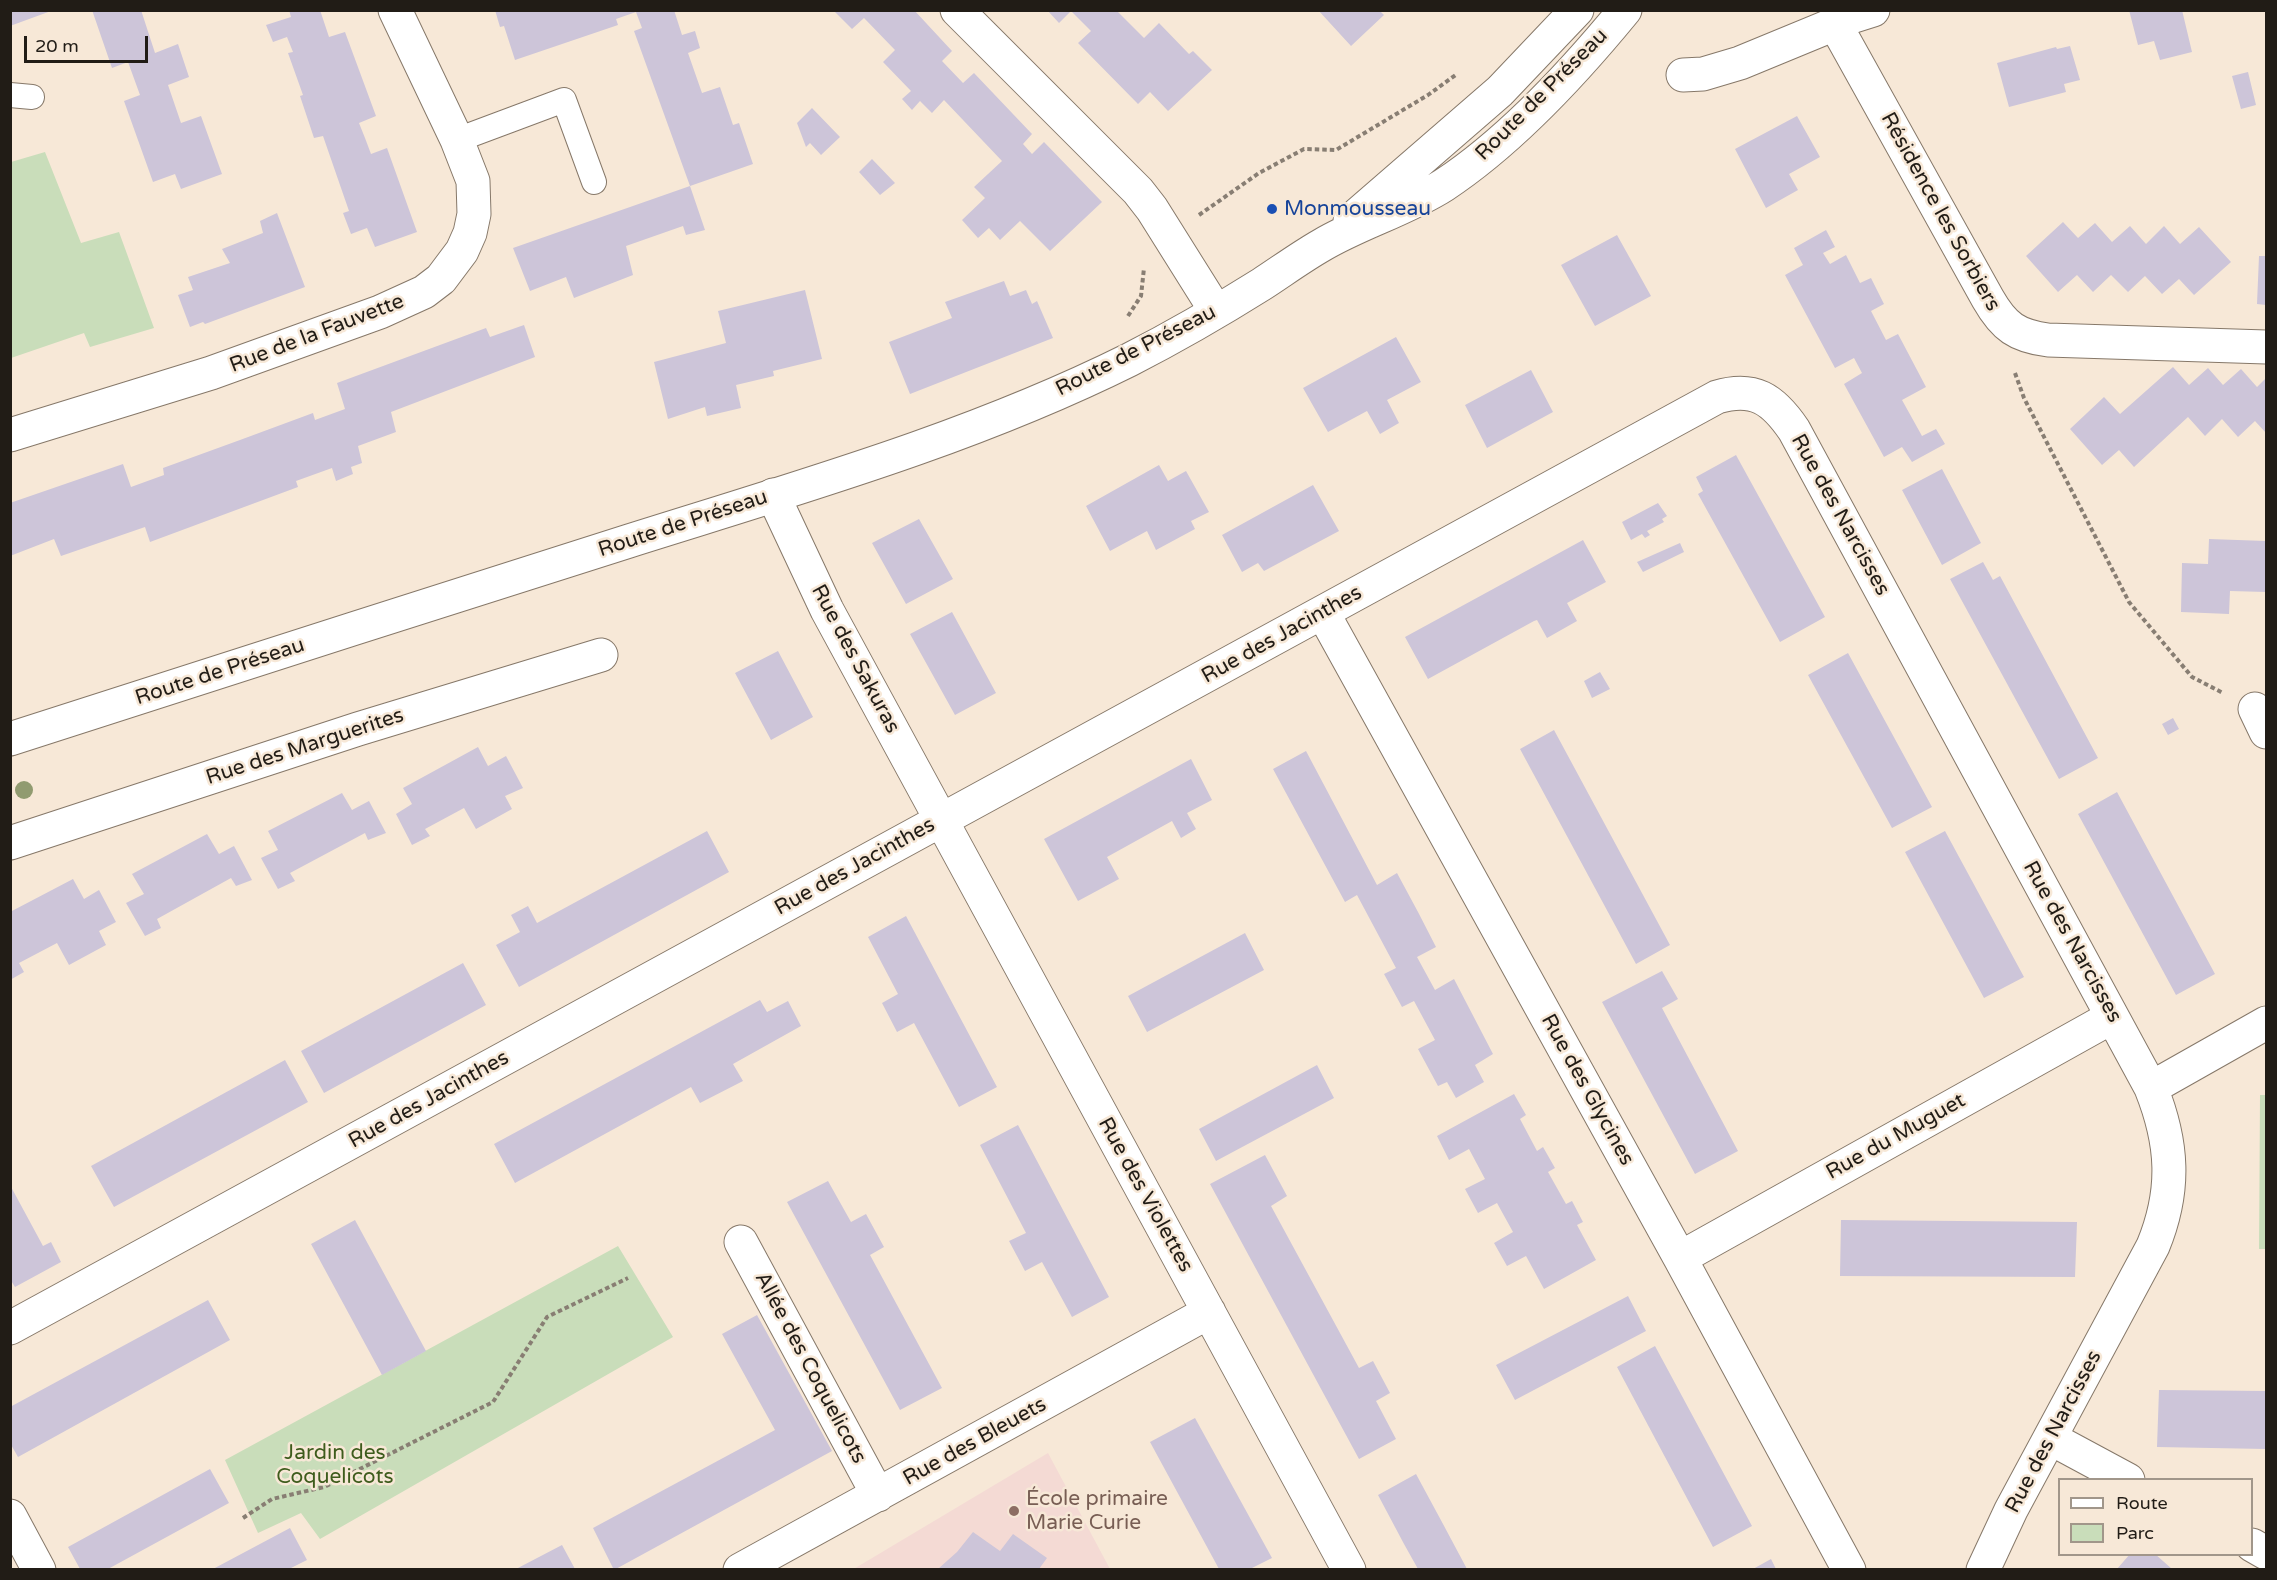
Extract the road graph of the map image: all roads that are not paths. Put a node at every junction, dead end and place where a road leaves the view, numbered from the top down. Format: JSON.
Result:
{"nodes":[{"id":1,"x":395,"y":10,"type":"edge"},
{"id":2,"x":957,"y":10,"type":"edge"},
{"id":3,"x":1577,"y":10,"type":"edge"},
{"id":4,"x":1625,"y":10,"type":"edge"},
{"id":5,"x":1873,"y":10,"type":"edge"},
{"id":6,"x":1835,"y":24,"type":"junction"},
{"id":7,"x":1683,"y":75,"type":"dead end"},
{"id":8,"x":457,"y":140,"type":"junction"},
{"id":9,"x":594,"y":182,"type":"dead end"},
{"id":10,"x":1327,"y":242,"type":"junction"},
{"id":11,"x":1216,"y":311,"type":"junction"},
{"id":12,"x":2266,"y":347,"type":"edge"},
{"id":13,"x":1700,"y":406,"type":"joint"},
{"id":14,"x":10,"y":435,"type":"edge"},
{"id":15,"x":773,"y":495,"type":"junction"},
{"id":16,"x":1323,"y":613,"type":"junction"},
{"id":17,"x":601,"y":655,"type":"dead end"},
{"id":18,"x":10,"y":739,"type":"edge"},
{"id":19,"x":941,"y":820,"type":"junction"},
{"id":20,"x":10,"y":843,"type":"edge"},
{"id":21,"x":2112,"y":1017,"type":"junction"},
{"id":22,"x":2266,"y":1023,"type":"edge"},
{"id":23,"x":2151,"y":1088,"type":"junction"},
{"id":24,"x":741,"y":1242,"type":"dead end"},
{"id":25,"x":1680,"y":1258,"type":"junction"},
{"id":26,"x":1209,"y":1312,"type":"junction"},
{"id":27,"x":10,"y":1328,"type":"edge"},
{"id":28,"x":2050,"y":1438,"type":"junction"},
{"id":29,"x":2126,"y":1478,"type":"edge"},
{"id":30,"x":878,"y":1495,"type":"junction"},
{"id":31,"x":10,"y":1516,"type":"edge"},
{"id":32,"x":39,"y":1569,"type":"edge"},
{"id":33,"x":740,"y":1569,"type":"edge"},
{"id":34,"x":1349,"y":1569,"type":"edge"},
{"id":35,"x":1849,"y":1569,"type":"edge"},
{"id":36,"x":1983,"y":1569,"type":"edge"}],
"edges":[{"from":1,"to":8,"type":"street","name":"Rue de la Fauvette"},
{"from":2,"to":11,"type":"street"},
{"from":3,"to":10,"type":"street","name":"Route de Préseau"},
{"from":4,"to":10,"type":"street","name":"Route de Préseau"},
{"from":5,"to":6,"type":"street"},
{"from":6,"to":7,"type":"street"},
{"from":6,"to":12,"type":"street","name":"Résidence les Sorbiers"},
{"from":8,"to":9,"type":"lane"},
{"from":8,"to":14,"type":"street","name":"Rue de la Fauvette"},
{"from":10,"to":11,"type":"street","name":"Route de Préseau"},
{"from":11,"to":15,"type":"street","name":"Route de Préseau"},
{"from":13,"to":16,"type":"street","name":"Rue des Jacinthes"},
{"from":13,"to":21,"type":"street","name":"Rue des Narcisses"},
{"from":15,"to":18,"type":"street","name":"Route de Préseau"},
{"from":15,"to":19,"type":"street","name":"Rue des Sakuras"},
{"from":16,"to":19,"type":"street","name":"Rue des Jacinthes"},
{"from":16,"to":25,"type":"street","name":"Rue des Glycines"},
{"from":17,"to":20,"type":"street","name":"Rue des Marguerites"},
{"from":19,"to":26,"type":"street","name":"Rue des Violettes"},
{"from":19,"to":27,"type":"street","name":"Rue des Jacinthes"},
{"from":21,"to":23,"type":"street","name":"Rue des Narcisses"},
{"from":21,"to":25,"type":"street","name":"Rue du Muguet"},
{"from":22,"to":23,"type":"street"},
{"from":23,"to":28,"type":"street","name":"Rue des Narcisses"},
{"from":24,"to":30,"type":"street","name":"Allée des Coquelicots"},
{"from":25,"to":35,"type":"street","name":"Rue des Glycines"},
{"from":26,"to":30,"type":"street","name":"Rue des Bleuets"},
{"from":26,"to":34,"type":"street","name":"Rue des Violettes"},
{"from":28,"to":29,"type":"street"},
{"from":28,"to":36,"type":"street","name":"Rue des Narcisses"},
{"from":30,"to":33,"type":"street","name":"Rue des Bleuets"},
{"from":31,"to":32,"type":"street"}]}
